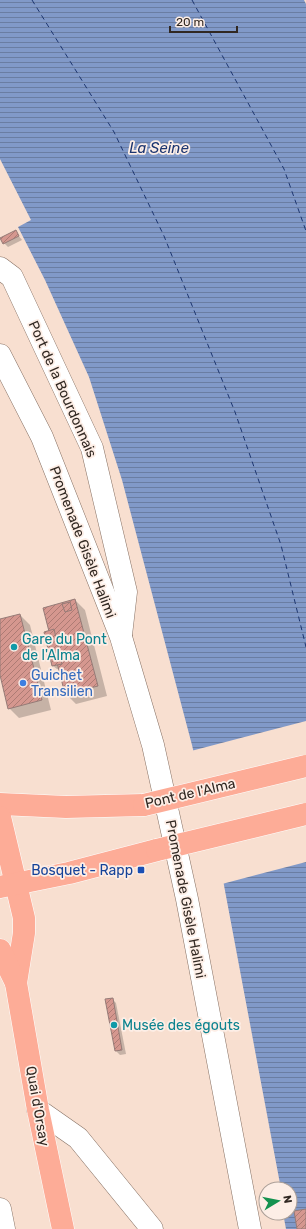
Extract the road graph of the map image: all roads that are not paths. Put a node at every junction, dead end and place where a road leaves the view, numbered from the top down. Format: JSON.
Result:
{"nodes":[{"id":1,"x":0,"y":268,"type":"edge"},
{"id":2,"x":0,"y":355,"type":"edge"},
{"id":3,"x":120,"y":637,"type":"junction"},
{"id":4,"x":306,"y":766,"type":"edge"},
{"id":5,"x":0,"y":804,"type":"edge"},
{"id":6,"x":306,"y":814,"type":"edge"},
{"id":7,"x":0,"y":817,"type":"edge"},
{"id":8,"x":8,"y":886,"type":"edge"},
{"id":9,"x":0,"y":950,"type":"edge"},
{"id":10,"x":16,"y":983,"type":"junction"},
{"id":11,"x":38,"y":1110,"type":"junction"},
{"id":12,"x":0,"y":1209,"type":"edge"},
{"id":13,"x":4,"y":1229,"type":"edge"},
{"id":14,"x":63,"y":1229,"type":"edge"},
{"id":15,"x":152,"y":1229,"type":"edge"},
{"id":16,"x":250,"y":1229,"type":"edge"}],
"edges":[{"from":1,"to":3,"type":"street","name":"Port de la Bourdonnais"},
{"from":2,"to":3,"type":"street","name":"Promenade Gisèle Halimi"},
{"from":3,"to":16,"type":"street","name":"Promenade Gisèle Halimi"},
{"from":4,"to":5,"type":"main road","name":"Pont de l'Alma","bridge":true},
{"from":6,"to":8,"type":"main road","bridge":true},
{"from":7,"to":8,"type":"main road","name":"Quai d'Orsay"},
{"from":8,"to":10,"type":"main road","name":"Quai d'Orsay"},
{"from":9,"to":10,"type":"main road","name":"Quai d'Orsay"},
{"from":10,"to":11,"type":"main road","name":"Quai d'Orsay"},
{"from":11,"to":14,"type":"main road","name":"Quai d'Orsay"},
{"from":11,"to":15,"type":"street"},
{"from":12,"to":13,"type":"street"}]}
